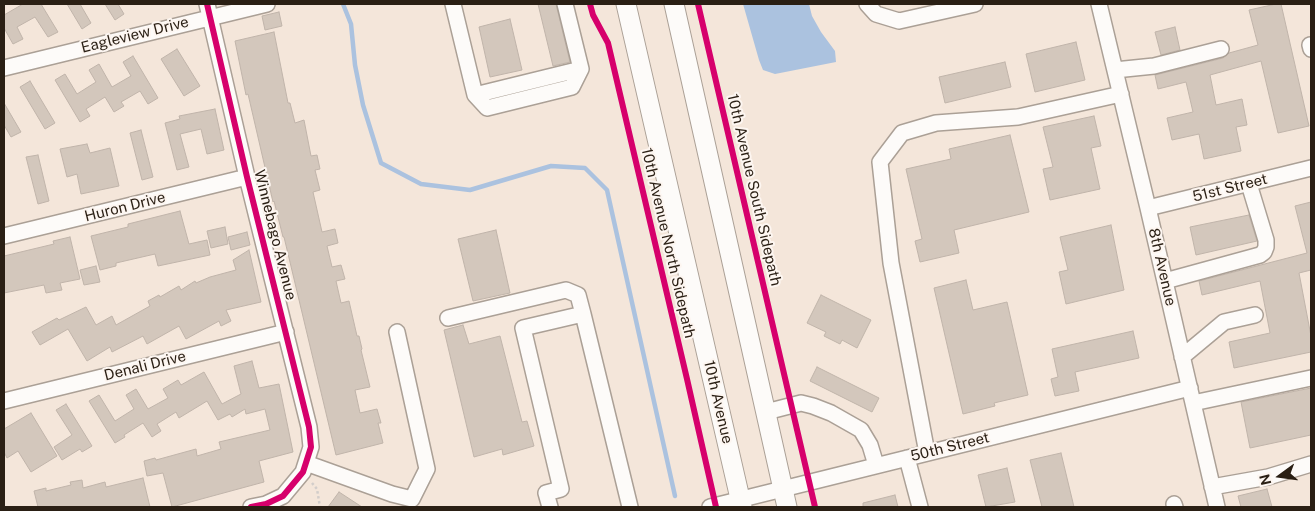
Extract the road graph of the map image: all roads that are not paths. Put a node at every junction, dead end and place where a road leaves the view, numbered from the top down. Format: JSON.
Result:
{"nodes":[{"id":1,"x":267,"y":4,"type":"edge"},
{"id":2,"x":453,"y":4,"type":"edge"},
{"id":3,"x":565,"y":4,"type":"edge"},
{"id":4,"x":626,"y":4,"type":"edge"},
{"id":5,"x":674,"y":4,"type":"edge"},
{"id":6,"x":867,"y":4,"type":"edge"},
{"id":7,"x":974,"y":4,"type":"edge"},
{"id":8,"x":1099,"y":4,"type":"edge"},
{"id":9,"x":209,"y":10,"type":"edge"},
{"id":10,"x":1222,"y":48,"type":"dead end"},
{"id":11,"x":4,"y":68,"type":"edge"},
{"id":12,"x":1115,"y":70,"type":"junction"},
{"id":13,"x":1120,"y":94,"type":"junction"},
{"id":14,"x":1311,"y":168,"type":"edge"},
{"id":15,"x":247,"y":177,"type":"junction"},
{"id":16,"x":1249,"y":184,"type":"junction"},
{"id":17,"x":1148,"y":208,"type":"junction"},
{"id":18,"x":4,"y":236,"type":"edge"},
{"id":19,"x":1165,"y":281,"type":"junction"},
{"id":20,"x":583,"y":314,"type":"junction"},
{"id":21,"x":1255,"y":315,"type":"dead end"},
{"id":22,"x":448,"y":318,"type":"dead end"},
{"id":23,"x":286,"y":332,"type":"junction"},
{"id":24,"x":397,"y":332,"type":"dead end"},
{"id":25,"x":1182,"y":358,"type":"junction"},
{"id":26,"x":1311,"y":378,"type":"edge"},
{"id":27,"x":1191,"y":396,"type":"junction"},
{"id":28,"x":4,"y":401,"type":"edge"},
{"id":29,"x":766,"y":412,"type":"junction"},
{"id":30,"x":927,"y":453,"type":"junction"},
{"id":31,"x":907,"y":458,"type":"junction"},
{"id":32,"x":1311,"y":464,"type":"edge"},
{"id":33,"x":876,"y":465,"type":"junction"},
{"id":34,"x":304,"y":468,"type":"junction"},
{"id":35,"x":783,"y":488,"type":"junction"},
{"id":36,"x":1212,"y":488,"type":"junction"},
{"id":37,"x":741,"y":503,"type":"edge"},
{"id":38,"x":251,"y":507,"type":"edge"},
{"id":39,"x":550,"y":507,"type":"edge"},
{"id":40,"x":630,"y":507,"type":"edge"},
{"id":41,"x":710,"y":507,"type":"edge"},
{"id":42,"x":787,"y":507,"type":"edge"},
{"id":43,"x":920,"y":507,"type":"edge"},
{"id":44,"x":1217,"y":507,"type":"edge"}],
"edges":[{"from":1,"to":9,"type":"street","name":"Eagleview Drive"},
{"from":2,"to":3,"type":"street"},
{"from":4,"to":37,"type":"main road","name":"10th Avenue"},
{"from":5,"to":29,"type":"main road"},
{"from":6,"to":7,"type":"street"},
{"from":8,"to":12,"type":"street","name":"8th Avenue"},
{"from":9,"to":11,"type":"street","name":"Eagleview Drive"},
{"from":9,"to":15,"type":"street","name":"Winnebago Avenue"},
{"from":10,"to":12,"type":"street"},
{"from":12,"to":13,"type":"street","name":"8th Avenue"},
{"from":13,"to":17,"type":"street","name":"8th Avenue"},
{"from":13,"to":30,"type":"street"},
{"from":14,"to":16,"type":"street","name":"51st Street"},
{"from":15,"to":18,"type":"street","name":"Huron Drive"},
{"from":15,"to":23,"type":"street","name":"Winnebago Avenue"},
{"from":16,"to":17,"type":"street","name":"51st Street"},
{"from":16,"to":19,"type":"street"},
{"from":17,"to":19,"type":"street","name":"8th Avenue"},
{"from":19,"to":25,"type":"street","name":"8th Avenue"},
{"from":20,"to":22,"type":"street"},
{"from":20,"to":39,"type":"street"},
{"from":20,"to":40,"type":"street"},
{"from":21,"to":25,"type":"street"},
{"from":23,"to":28,"type":"street","name":"Denali Drive"},
{"from":23,"to":34,"type":"street","name":"Winnebago Avenue"},
{"from":24,"to":34,"type":"street"},
{"from":25,"to":27,"type":"street","name":"8th Avenue"},
{"from":26,"to":27,"type":"street","name":"50th Street"},
{"from":27,"to":30,"type":"street","name":"50th Street"},
{"from":27,"to":36,"type":"street","name":"8th Avenue"},
{"from":29,"to":33,"type":"street"},
{"from":29,"to":35,"type":"main road"},
{"from":30,"to":31,"type":"street","name":"50th Street"},
{"from":31,"to":33,"type":"street","name":"50th Street"},
{"from":31,"to":43,"type":"street"},
{"from":32,"to":36,"type":"street"},
{"from":33,"to":35,"type":"street","name":"50th Street"},
{"from":34,"to":38,"type":"street"},
{"from":35,"to":37,"type":"street","name":"50th Street"},
{"from":35,"to":42,"type":"main road"},
{"from":36,"to":44,"type":"street","name":"8th Avenue"},
{"from":37,"to":41,"type":"street","name":"50th Street"}]}
